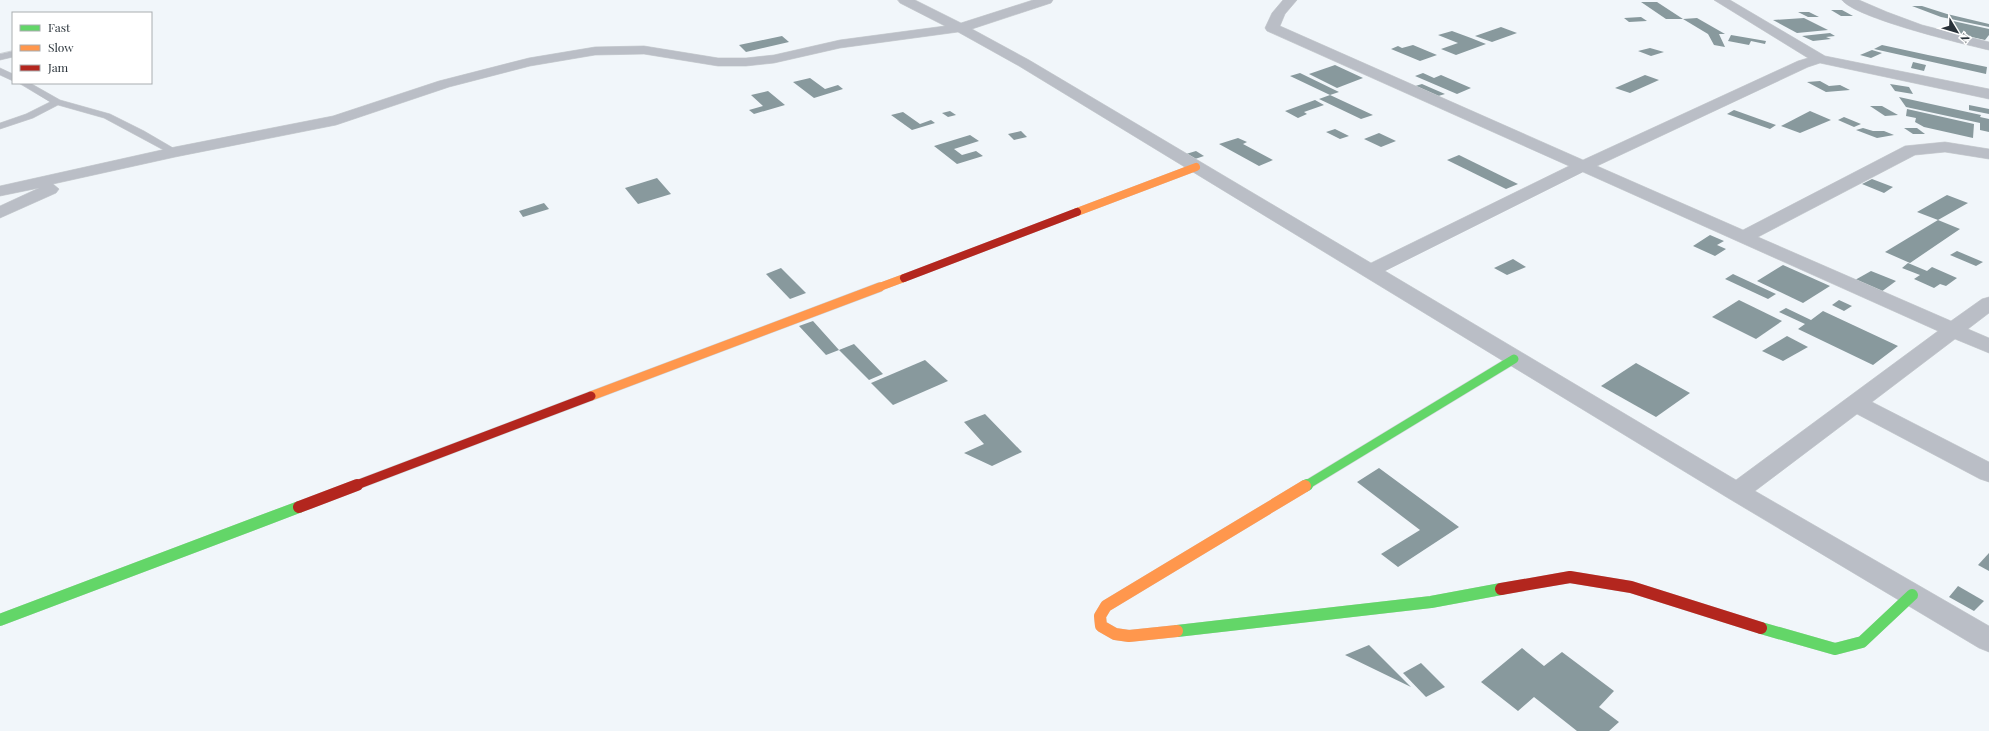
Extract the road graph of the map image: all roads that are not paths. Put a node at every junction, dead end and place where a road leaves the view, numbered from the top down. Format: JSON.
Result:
{"nodes":[{"id":1,"x":905,"y":0,"type":"edge"},
{"id":2,"x":936,"y":0,"type":"edge"},
{"id":3,"x":1046,"y":0,"type":"edge"},
{"id":4,"x":1290,"y":0,"type":"edge"},
{"id":5,"x":1721,"y":0,"type":"edge"},
{"id":6,"x":1849,"y":0,"type":"edge"},
{"id":7,"x":934,"y":15,"type":"junction"},
{"id":8,"x":960,"y":28,"type":"junction"},
{"id":9,"x":1989,"y":46,"type":"edge"},
{"id":10,"x":12,"y":54,"type":"edge"},
{"id":11,"x":0,"y":57,"type":"edge"},
{"id":12,"x":1820,"y":59,"type":"junction"},
{"id":13,"x":0,"y":70,"type":"edge"},
{"id":14,"x":12,"y":77,"type":"edge"},
{"id":15,"x":25,"y":84,"type":"edge"},
{"id":16,"x":1989,"y":94,"type":"edge"},
{"id":17,"x":57,"y":102,"type":"junction"},
{"id":18,"x":0,"y":126,"type":"edge"},
{"id":19,"x":175,"y":152,"type":"junction"},
{"id":20,"x":1989,"y":154,"type":"edge"},
{"id":21,"x":1583,"y":166,"type":"junction"},
{"id":22,"x":1196,"y":168,"type":"junction"},
{"id":23,"x":86,"y":172,"type":"junction"},
{"id":24,"x":0,"y":191,"type":"edge"},
{"id":25,"x":0,"y":213,"type":"edge"},
{"id":26,"x":1743,"y":237,"type":"junction"},
{"id":27,"x":1368,"y":272,"type":"junction"},
{"id":28,"x":1989,"y":303,"type":"edge"},
{"id":29,"x":1953,"y":330,"type":"junction"},
{"id":30,"x":1989,"y":346,"type":"edge"},
{"id":31,"x":1514,"y":359,"type":"junction"},
{"id":32,"x":1855,"y":403,"type":"junction"},
{"id":33,"x":1989,"y":472,"type":"edge"},
{"id":34,"x":1737,"y":492,"type":"junction"},
{"id":35,"x":1912,"y":595,"type":"junction"},
{"id":36,"x":0,"y":620,"type":"edge"},
{"id":37,"x":1989,"y":640,"type":"edge"}],
"edges":[{"from":1,"to":7,"type":"street"},
{"from":2,"to":7,"type":"street"},
{"from":3,"to":8,"type":"street"},
{"from":4,"to":21,"type":"street"},
{"from":5,"to":12,"type":"street"},
{"from":6,"to":9,"type":"street"},
{"from":7,"to":8,"type":"street"},
{"from":8,"to":19,"type":"street"},
{"from":8,"to":22,"type":"street"},
{"from":10,"to":11,"type":"lane"},
{"from":12,"to":16,"type":"street"},
{"from":12,"to":21,"type":"street"},
{"from":13,"to":14,"type":"lane"},
{"from":15,"to":17,"type":"lane"},
{"from":17,"to":18,"type":"lane"},
{"from":17,"to":19,"type":"lane"},
{"from":19,"to":23,"type":"street"},
{"from":20,"to":26,"type":"street"},
{"from":21,"to":26,"type":"street"},
{"from":21,"to":27,"type":"street"},
{"from":22,"to":27,"type":"street"},
{"from":22,"to":36,"type":"street"},
{"from":23,"to":24,"type":"street"},
{"from":23,"to":25,"type":"street"},
{"from":26,"to":29,"type":"street"},
{"from":27,"to":31,"type":"street"},
{"from":28,"to":29,"type":"street"},
{"from":29,"to":30,"type":"street"},
{"from":29,"to":32,"type":"street"},
{"from":31,"to":34,"type":"street"},
{"from":31,"to":35,"type":"street"},
{"from":32,"to":33,"type":"street"},
{"from":32,"to":34,"type":"street"},
{"from":34,"to":35,"type":"street"},
{"from":35,"to":37,"type":"street"}]}
